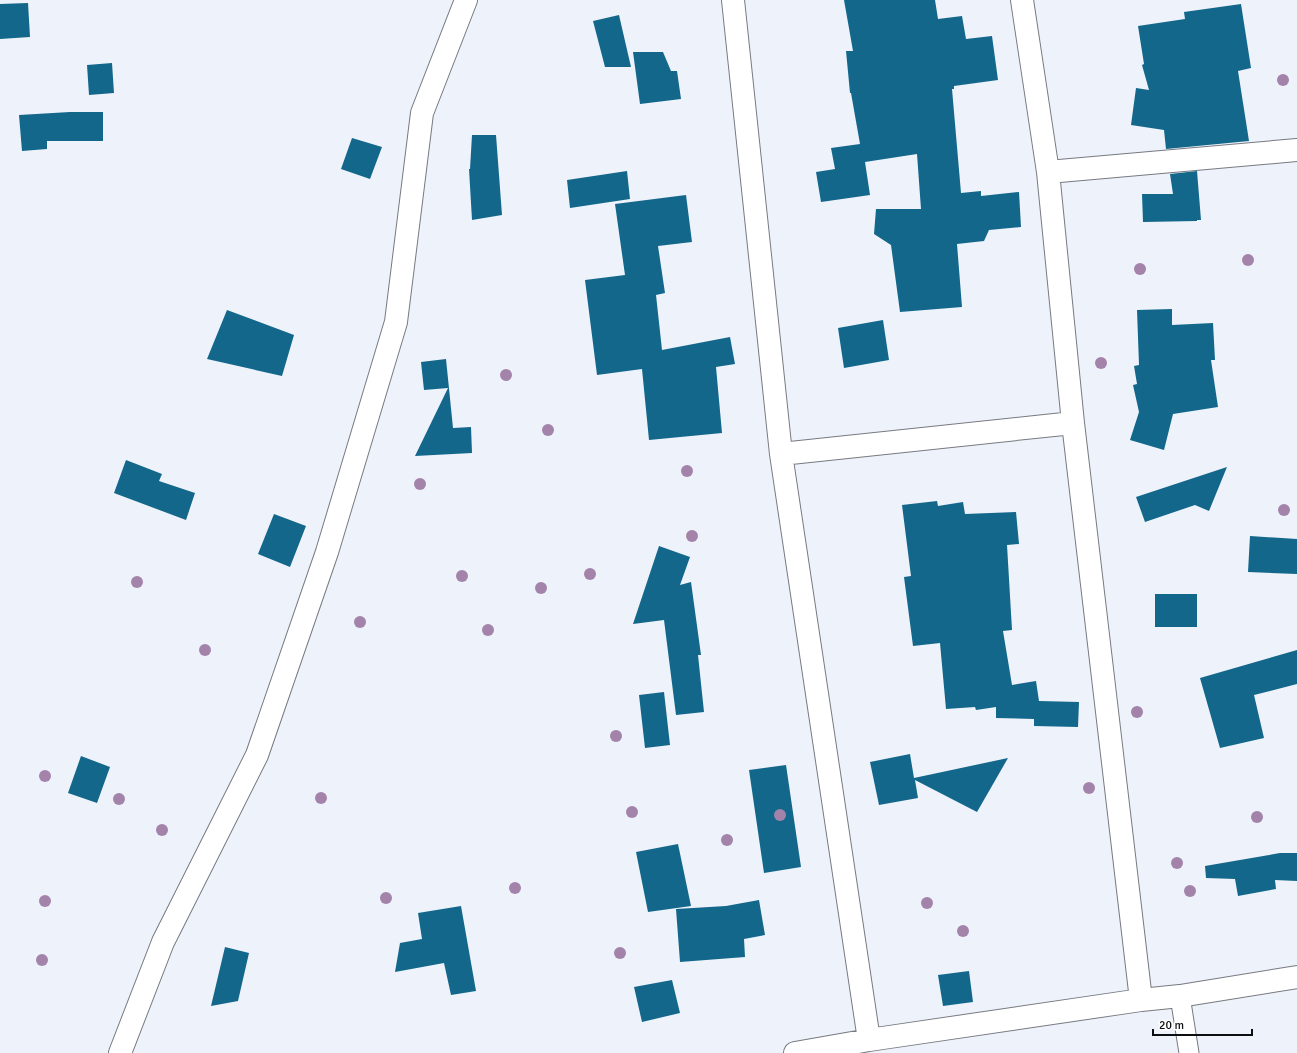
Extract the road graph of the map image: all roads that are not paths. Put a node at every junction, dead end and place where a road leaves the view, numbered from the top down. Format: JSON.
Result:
{"nodes":[{"id":1,"x":466,"y":0,"type":"edge"},
{"id":2,"x":733,"y":0,"type":"edge"},
{"id":3,"x":1022,"y":0,"type":"edge"},
{"id":4,"x":1297,"y":150,"type":"edge"},
{"id":5,"x":1048,"y":172,"type":"junction"},
{"id":6,"x":1073,"y":423,"type":"junction"},
{"id":7,"x":781,"y":454,"type":"junction"},
{"id":8,"x":1297,"y":977,"type":"edge"},
{"id":9,"x":1180,"y":996,"type":"junction"},
{"id":10,"x":1141,"y":1000,"type":"junction"},
{"id":11,"x":870,"y":1040,"type":"junction"},
{"id":12,"x":120,"y":1053,"type":"edge"},
{"id":13,"x":795,"y":1053,"type":"edge"},
{"id":14,"x":1189,"y":1053,"type":"edge"}],
"edges":[{"from":1,"to":12,"type":"street"},
{"from":2,"to":7,"type":"street"},
{"from":3,"to":5,"type":"street"},
{"from":4,"to":5,"type":"street"},
{"from":5,"to":6,"type":"street"},
{"from":6,"to":7,"type":"street"},
{"from":6,"to":10,"type":"street"},
{"from":7,"to":11,"type":"street"},
{"from":8,"to":9,"type":"street"},
{"from":9,"to":10,"type":"street"},
{"from":9,"to":14,"type":"lane"},
{"from":10,"to":11,"type":"street"},
{"from":11,"to":13,"type":"street"}]}
